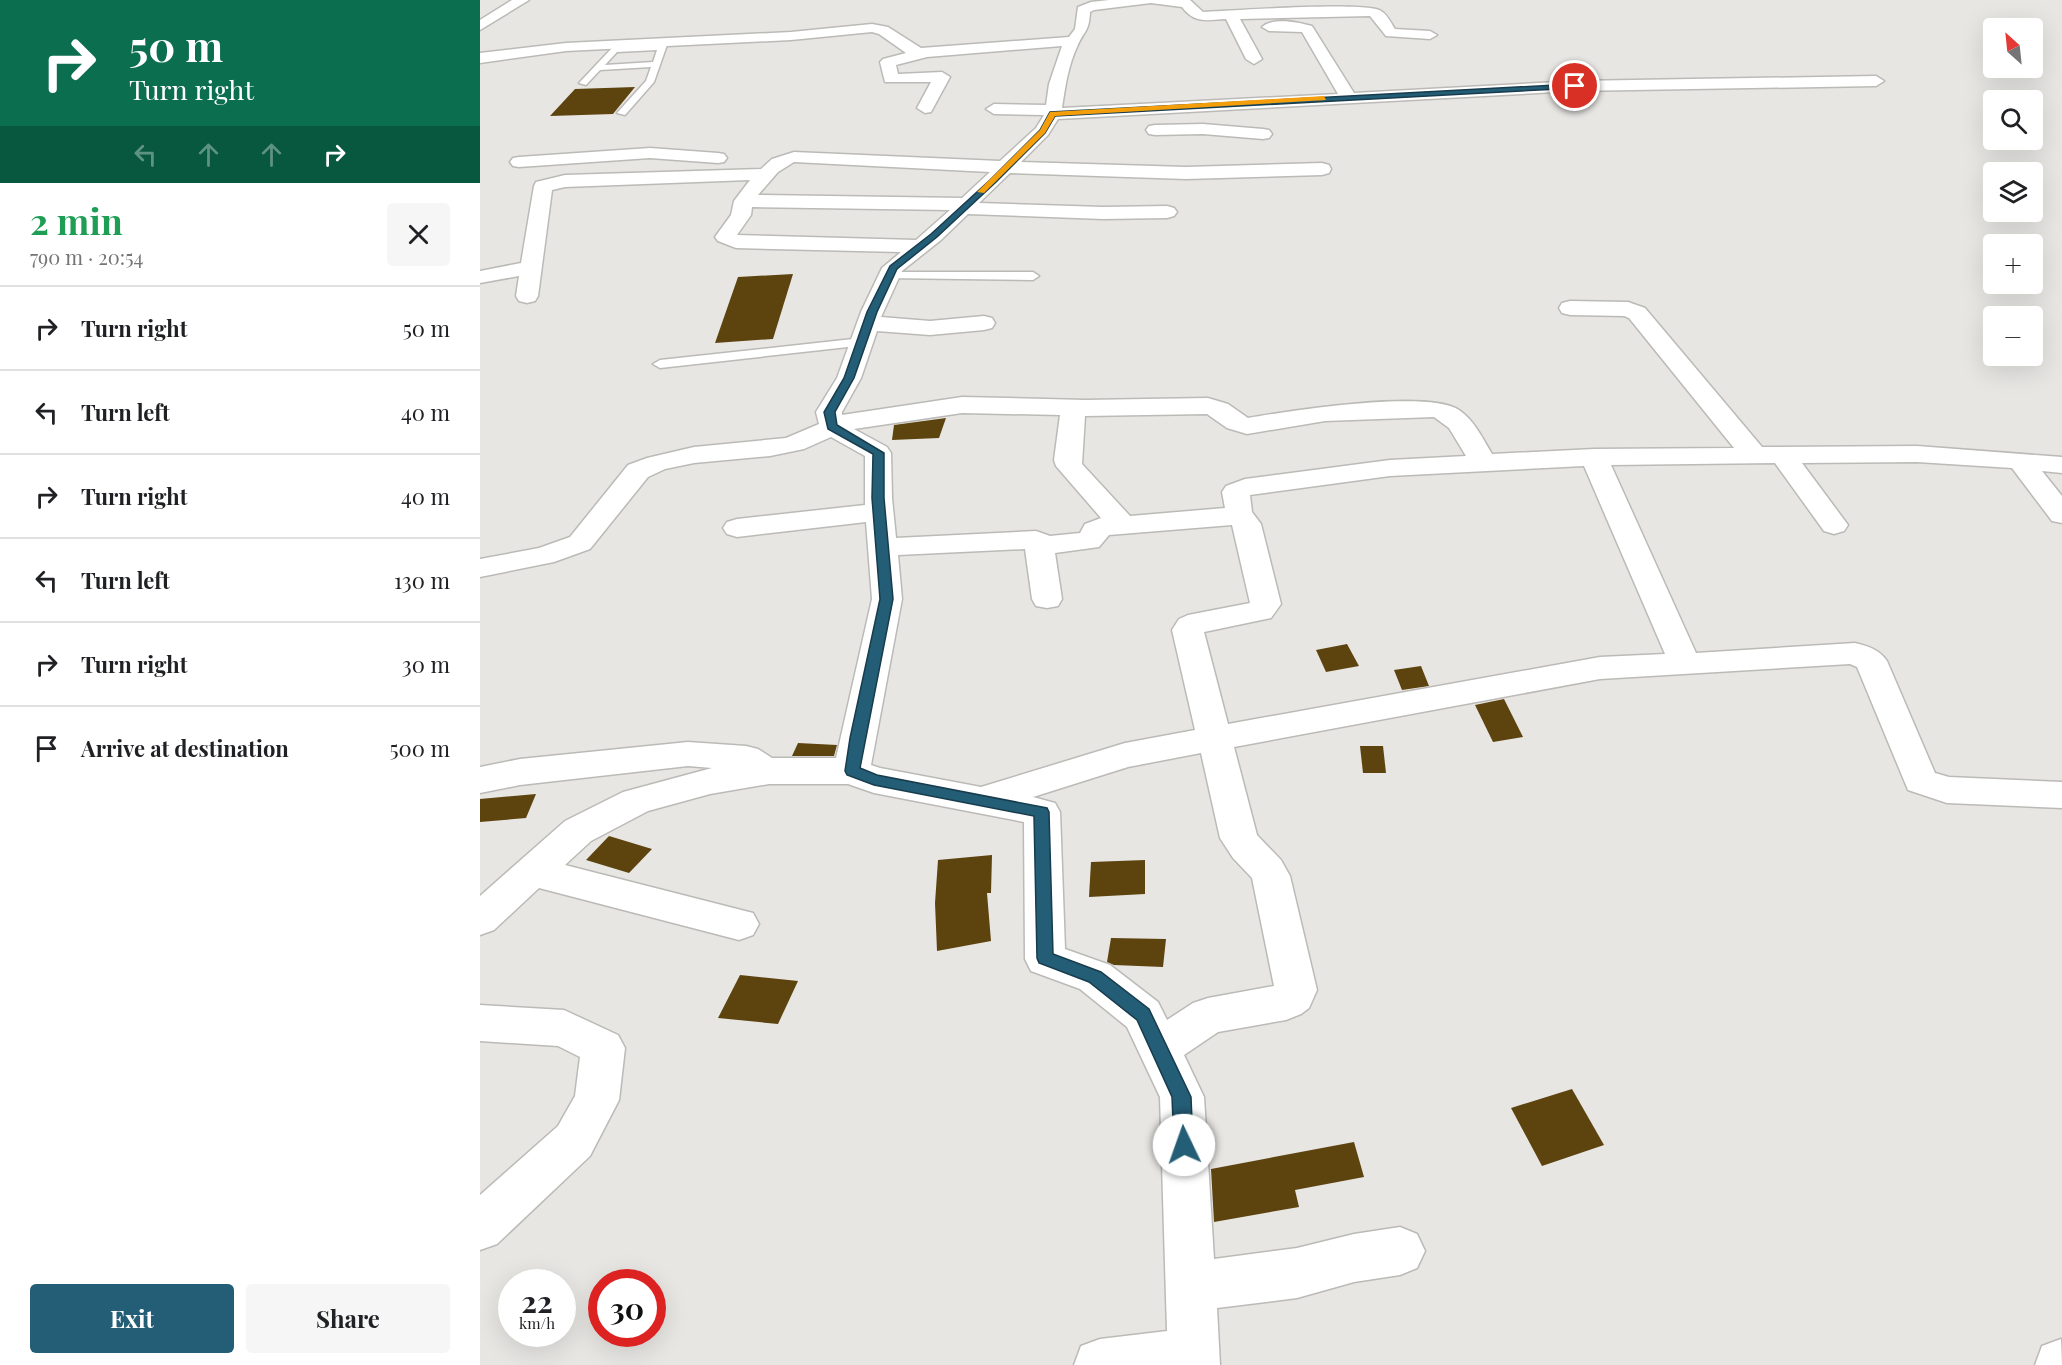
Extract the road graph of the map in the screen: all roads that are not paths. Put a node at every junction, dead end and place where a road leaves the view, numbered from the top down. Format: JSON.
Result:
{"nodes":[{"id":1,"x":522,"y":0,"type":"edge"},
{"id":2,"x":1148,"y":0,"type":"edge"},
{"id":3,"x":1154,"y":0,"type":"edge"},
{"id":4,"x":1235,"y":21,"type":"junction"},
{"id":5,"x":480,"y":26,"type":"edge"},
{"id":6,"x":1430,"y":35,"type":"dead end"},
{"id":7,"x":1073,"y":41,"type":"junction"},
{"id":8,"x":663,"y":45,"type":"junction"},
{"id":9,"x":519,"y":51,"type":"junction"},
{"id":10,"x":925,"y":53,"type":"junction"},
{"id":11,"x":480,"y":58,"type":"edge"},
{"id":12,"x":1254,"y":59,"type":"dead end"},
{"id":13,"x":656,"y":64,"type":"junction"},
{"id":14,"x":597,"y":68,"type":"junction"},
{"id":15,"x":480,"y":74,"type":"edge"},
{"id":16,"x":1876,"y":81,"type":"dead end"},
{"id":17,"x":583,"y":83,"type":"dead end"},
{"id":18,"x":1348,"y":97,"type":"junction"},
{"id":19,"x":925,"y":108,"type":"dead end"},
{"id":20,"x":994,"y":109,"type":"dead end"},
{"id":21,"x":622,"y":113,"type":"dead end"},
{"id":22,"x":1050,"y":117,"type":"junction"},
{"id":23,"x":1101,"y":129,"type":"dead end"},
{"id":24,"x":1140,"y":130,"type":"dead end"},
{"id":25,"x":1263,"y":134,"type":"dead end"},
{"id":26,"x":584,"y":157,"type":"junction"},
{"id":27,"x":1136,"y":157,"type":"dead end"},
{"id":28,"x":1013,"y":161,"type":"junction"},
{"id":29,"x":519,"y":162,"type":"dead end"},
{"id":30,"x":1322,"y":169,"type":"dead end"},
{"id":31,"x":771,"y":171,"type":"junction"},
{"id":32,"x":580,"y":180,"type":"junction"},
{"id":33,"x":1150,"y":197,"type":"dead end"},
{"id":34,"x":965,"y":207,"type":"junction"},
{"id":35,"x":743,"y":208,"type":"junction"},
{"id":36,"x":1169,"y":220,"type":"dead end"},
{"id":37,"x":920,"y":246,"type":"junction"},
{"id":38,"x":529,"y":268,"type":"junction"},
{"id":39,"x":889,"y":276,"type":"junction"},
{"id":40,"x":1033,"y":276,"type":"dead end"},
{"id":41,"x":480,"y":277,"type":"edge"},
{"id":42,"x":526,"y":296,"type":"dead end"},
{"id":43,"x":1570,"y":308,"type":"dead end"},
{"id":44,"x":984,"y":323,"type":"dead end"},
{"id":45,"x":865,"y":333,"type":"junction"},
{"id":46,"x":660,"y":363,"type":"dead end"},
{"id":47,"x":1073,"y":408,"type":"junction"},
{"id":48,"x":832,"y":425,"type":"junction"},
{"id":49,"x":1755,"y":456,"type":"junction"},
{"id":50,"x":1783,"y":456,"type":"junction"},
{"id":51,"x":1594,"y":457,"type":"junction"},
{"id":52,"x":2020,"y":461,"type":"junction"},
{"id":53,"x":1484,"y":463,"type":"junction"},
{"id":54,"x":2062,"y":465,"type":"edge"},
{"id":55,"x":879,"y":512,"type":"junction"},
{"id":56,"x":1238,"y":514,"type":"junction"},
{"id":57,"x":2062,"y":515,"type":"edge"},
{"id":58,"x":1834,"y":525,"type":"dead end"},
{"id":59,"x":1123,"y":526,"type":"junction"},
{"id":60,"x":737,"y":528,"type":"dead end"},
{"id":61,"x":1040,"y":546,"type":"junction"},
{"id":62,"x":882,"y":547,"type":"junction"},
{"id":63,"x":480,"y":568,"type":"edge"},
{"id":64,"x":1047,"y":599,"type":"dead end"},
{"id":65,"x":1685,"y":664,"type":"junction"},
{"id":66,"x":1215,"y":738,"type":"junction"},
{"id":67,"x":769,"y":771,"type":"junction"},
{"id":68,"x":852,"y":771,"type":"junction"},
{"id":69,"x":480,"y":780,"type":"edge"},
{"id":70,"x":2062,"y":795,"type":"edge"},
{"id":71,"x":983,"y":800,"type":"junction"},
{"id":72,"x":533,"y":872,"type":"junction"},
{"id":73,"x":480,"y":919,"type":"edge"},
{"id":74,"x":739,"y":924,"type":"dead end"},
{"id":75,"x":480,"y":1023,"type":"edge"},
{"id":76,"x":1159,"y":1049,"type":"junction"},
{"id":77,"x":480,"y":1227,"type":"edge"},
{"id":78,"x":1400,"y":1251,"type":"dead end"},
{"id":79,"x":1190,"y":1287,"type":"junction"},
{"id":80,"x":1194,"y":1360,"type":"edge"},
{"id":81,"x":1100,"y":1365,"type":"edge"}],
"edges":[{"from":1,"to":5,"type":"street"},
{"from":2,"to":7,"type":"street"},
{"from":3,"to":4,"type":"street"},
{"from":4,"to":6,"type":"street"},
{"from":4,"to":12,"type":"street"},
{"from":4,"to":18,"type":"street"},
{"from":7,"to":10,"type":"street"},
{"from":7,"to":22,"type":"street"},
{"from":8,"to":9,"type":"street"},
{"from":8,"to":10,"type":"street"},
{"from":8,"to":13,"type":"lane"},
{"from":8,"to":14,"type":"lane"},
{"from":9,"to":11,"type":"street"},
{"from":9,"to":15,"type":"street"},
{"from":10,"to":19,"type":"street"},
{"from":13,"to":14,"type":"lane"},
{"from":13,"to":21,"type":"lane"},
{"from":14,"to":17,"type":"lane"},
{"from":16,"to":18,"type":"street"},
{"from":18,"to":22,"type":"street"},
{"from":20,"to":22,"type":"street"},
{"from":22,"to":23,"type":"street"},
{"from":22,"to":28,"type":"street"},
{"from":24,"to":25,"type":"street"},
{"from":26,"to":29,"type":"street"},
{"from":26,"to":31,"type":"street"},
{"from":26,"to":32,"type":"street"},
{"from":27,"to":28,"type":"street"},
{"from":28,"to":30,"type":"street"},
{"from":28,"to":31,"type":"street"},
{"from":28,"to":34,"type":"street"},
{"from":31,"to":32,"type":"street"},
{"from":31,"to":35,"type":"street"},
{"from":32,"to":38,"type":"street"},
{"from":33,"to":34,"type":"street"},
{"from":34,"to":35,"type":"street"},
{"from":34,"to":36,"type":"street"},
{"from":34,"to":37,"type":"street"},
{"from":35,"to":37,"type":"street"},
{"from":37,"to":39,"type":"street"},
{"from":38,"to":41,"type":"street"},
{"from":38,"to":42,"type":"street"},
{"from":39,"to":40,"type":"lane"},
{"from":39,"to":45,"type":"street"},
{"from":43,"to":49,"type":"street"},
{"from":44,"to":45,"type":"street"},
{"from":45,"to":46,"type":"lane"},
{"from":45,"to":48,"type":"street"},
{"from":47,"to":48,"type":"street"},
{"from":47,"to":53,"type":"street"},
{"from":47,"to":59,"type":"street"},
{"from":48,"to":55,"type":"street"},
{"from":48,"to":63,"type":"street"},
{"from":49,"to":50,"type":"street"},
{"from":49,"to":51,"type":"street"},
{"from":50,"to":52,"type":"street"},
{"from":50,"to":58,"type":"street"},
{"from":51,"to":53,"type":"street"},
{"from":51,"to":65,"type":"street"},
{"from":52,"to":54,"type":"street"},
{"from":52,"to":57,"type":"street"},
{"from":53,"to":56,"type":"street"},
{"from":55,"to":60,"type":"street"},
{"from":55,"to":62,"type":"street"},
{"from":56,"to":59,"type":"street"},
{"from":56,"to":66,"type":"street"},
{"from":59,"to":61,"type":"street"},
{"from":61,"to":62,"type":"street"},
{"from":61,"to":64,"type":"street"},
{"from":62,"to":68,"type":"street"},
{"from":65,"to":66,"type":"street"},
{"from":65,"to":70,"type":"street"},
{"from":66,"to":71,"type":"street"},
{"from":66,"to":76,"type":"street"},
{"from":67,"to":68,"type":"street"},
{"from":67,"to":69,"type":"street"},
{"from":67,"to":72,"type":"street"},
{"from":68,"to":71,"type":"street"},
{"from":71,"to":76,"type":"street"},
{"from":72,"to":73,"type":"street"},
{"from":72,"to":74,"type":"street"},
{"from":75,"to":77,"type":"street"},
{"from":76,"to":79,"type":"street"},
{"from":78,"to":79,"type":"street"},
{"from":79,"to":80,"type":"street"},
{"from":80,"to":81,"type":"street"}]}
